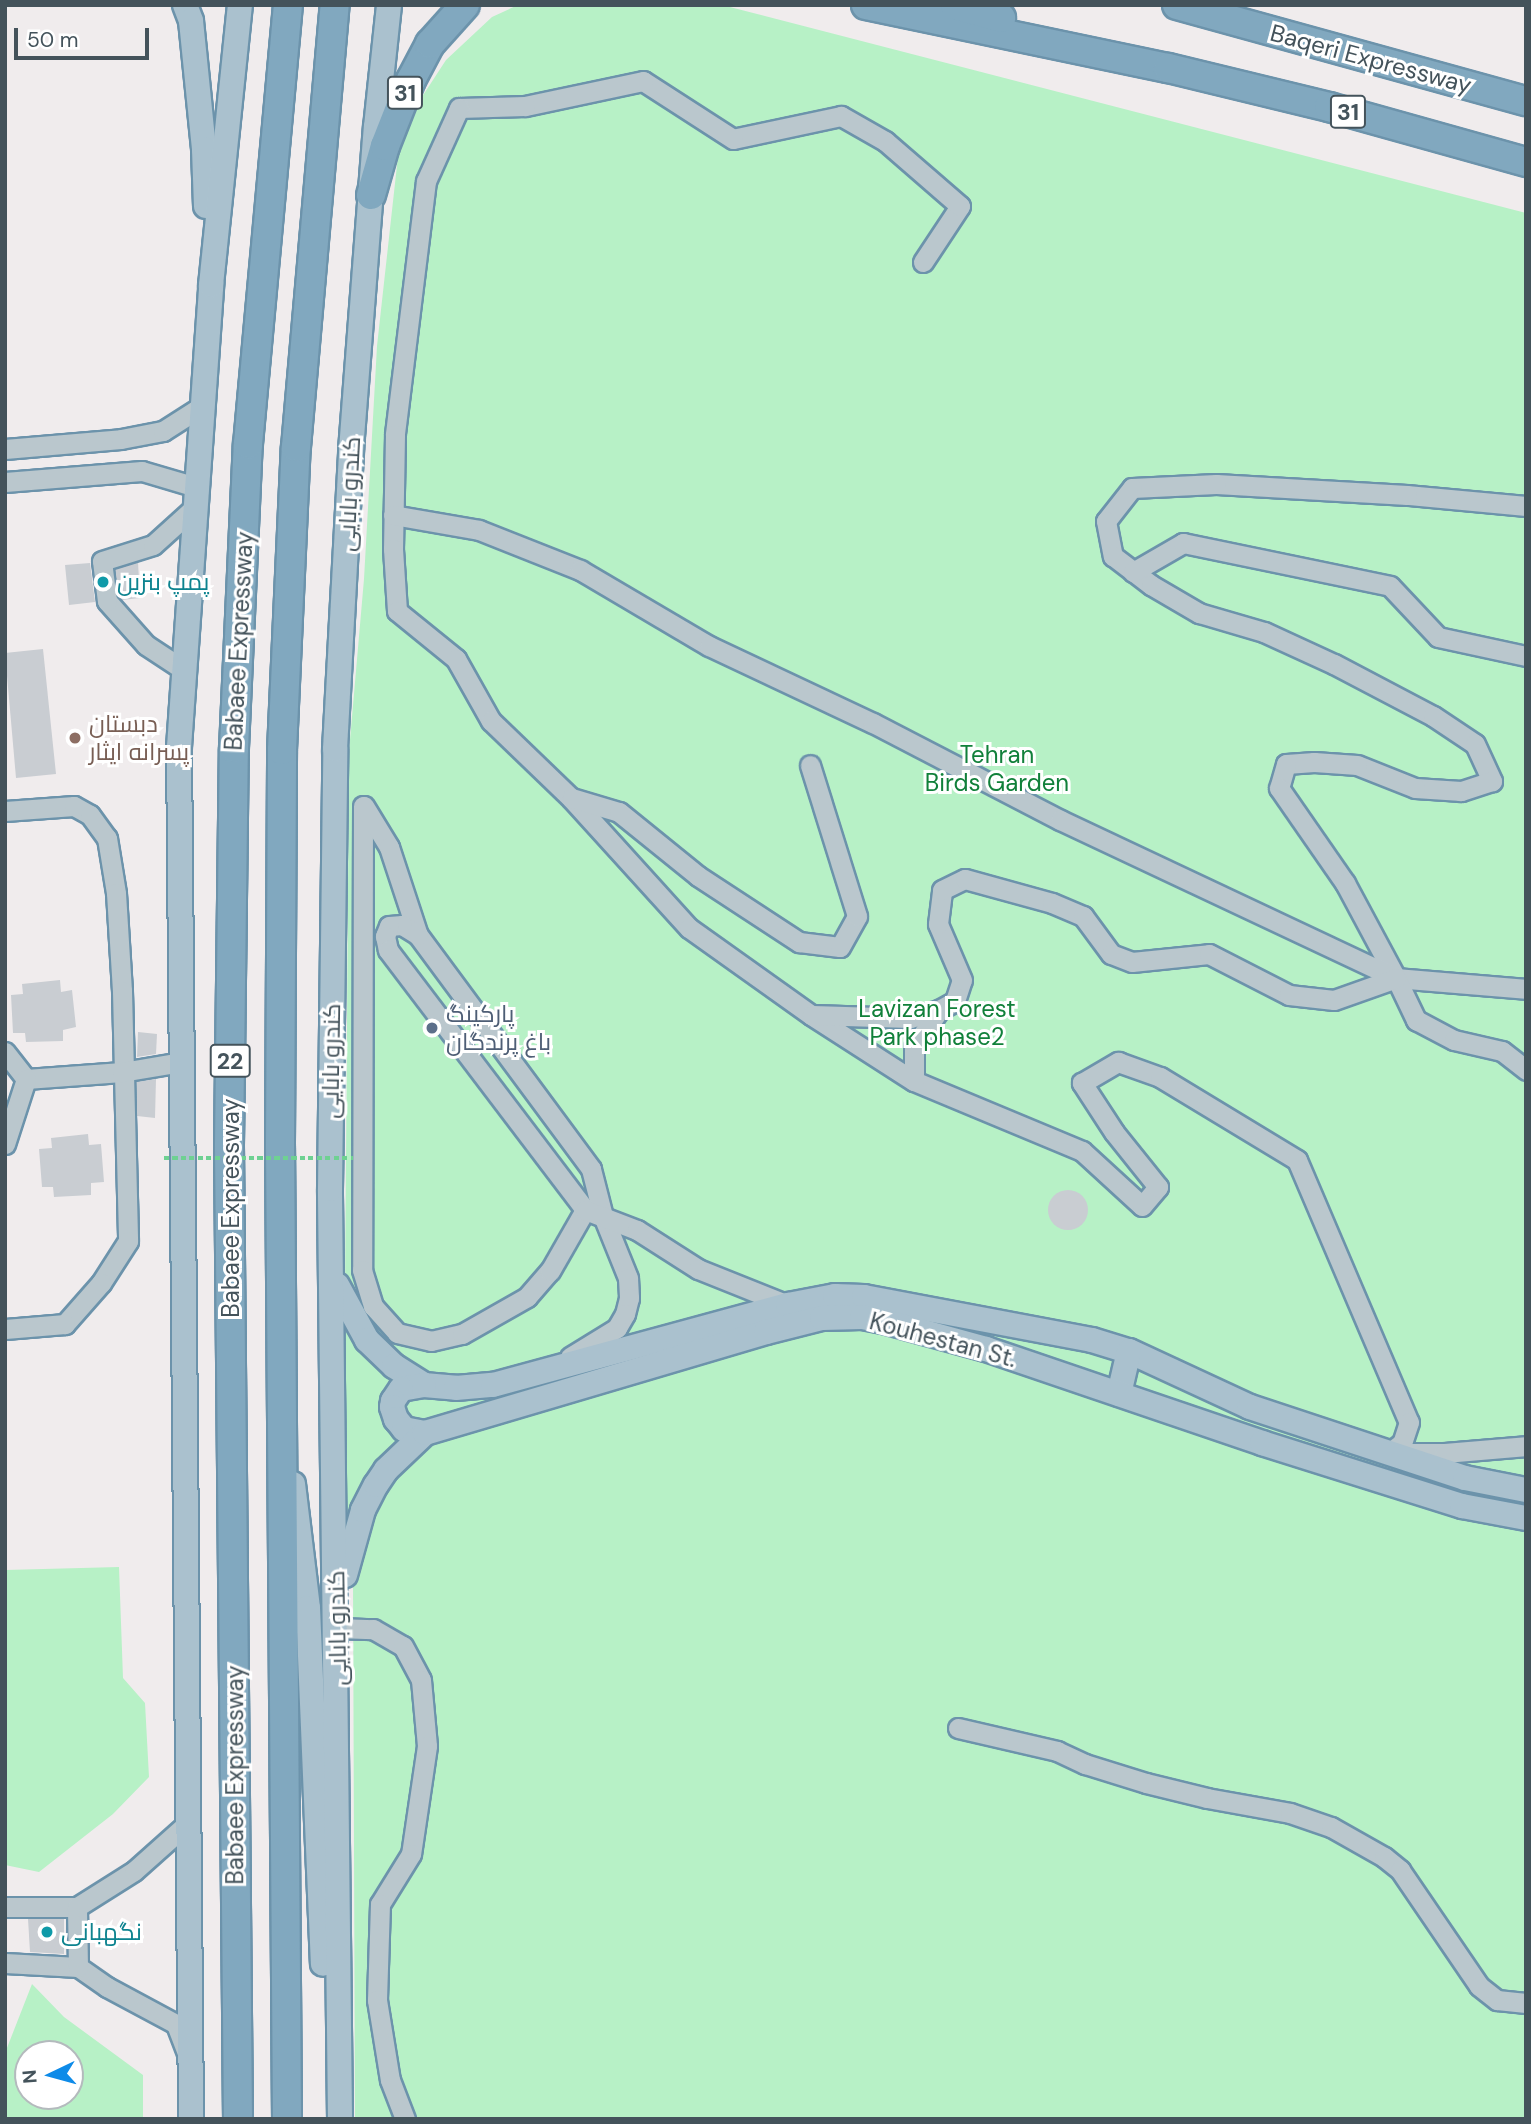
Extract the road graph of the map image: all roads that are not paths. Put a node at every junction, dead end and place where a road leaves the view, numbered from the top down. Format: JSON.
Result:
{"nodes":[{"id":1,"x":186,"y":5,"type":"edge"},
{"id":2,"x":240,"y":5,"type":"edge"},
{"id":3,"x":288,"y":5,"type":"edge"},
{"id":4,"x":335,"y":5,"type":"edge"},
{"id":5,"x":389,"y":5,"type":"edge"},
{"id":6,"x":466,"y":5,"type":"edge"},
{"id":7,"x":866,"y":5,"type":"edge"},
{"id":8,"x":955,"y":5,"type":"edge"},
{"id":9,"x":1177,"y":6,"type":"edge"},
{"id":10,"x":1168,"y":68,"type":"junction"},
{"id":11,"x":1526,"y":101,"type":"edge"},
{"id":12,"x":1526,"y":162,"type":"edge"},
{"id":13,"x":371,"y":195,"type":"junction"},
{"id":14,"x":923,"y":262,"type":"dead end"},
{"id":15,"x":209,"y":311,"type":"junction"},
{"id":16,"x":202,"y":406,"type":"junction"},
{"id":17,"x":5,"y":449,"type":"edge"},
{"id":18,"x":5,"y":482,"type":"edge"},
{"id":19,"x":195,"y":497,"type":"junction"},
{"id":20,"x":1526,"y":506,"type":"edge"},
{"id":21,"x":393,"y":515,"type":"junction"},
{"id":22,"x":1133,"y":572,"type":"junction"},
{"id":23,"x":1526,"y":656,"type":"edge"},
{"id":24,"x":184,"y":670,"type":"junction"},
{"id":25,"x":810,"y":765,"type":"dead end"},
{"id":26,"x":571,"y":797,"type":"junction"},
{"id":27,"x":5,"y":811,"type":"edge"},
{"id":28,"x":418,"y":935,"type":"junction"},
{"id":29,"x":1396,"y":978,"type":"junction"},
{"id":30,"x":1526,"y":989,"type":"edge"},
{"id":31,"x":939,"y":1010,"type":"junction"},
{"id":32,"x":811,"y":1015,"type":"junction"},
{"id":33,"x":5,"y":1052,"type":"edge"},
{"id":34,"x":182,"y":1062,"type":"junction"},
{"id":35,"x":1526,"y":1070,"type":"edge"},
{"id":36,"x":122,"y":1072,"type":"junction"},
{"id":37,"x":26,"y":1079,"type":"junction"},
{"id":38,"x":914,"y":1081,"type":"junction"},
{"id":39,"x":5,"y":1144,"type":"edge"},
{"id":40,"x":594,"y":1213,"type":"junction"},
{"id":41,"x":333,"y":1274,"type":"junction"},
{"id":42,"x":788,"y":1305,"type":"junction"},
{"id":43,"x":5,"y":1329,"type":"edge"},
{"id":44,"x":1129,"y":1351,"type":"junction"},
{"id":45,"x":545,"y":1371,"type":"junction"},
{"id":46,"x":424,"y":1385,"type":"junction"},
{"id":47,"x":282,"y":1390,"type":"junction"},
{"id":48,"x":1119,"y":1394,"type":"junction"},
{"id":49,"x":425,"y":1433,"type":"junction"},
{"id":50,"x":1526,"y":1446,"type":"edge"},
{"id":51,"x":1389,"y":1453,"type":"junction"},
{"id":52,"x":1526,"y":1490,"type":"edge"},
{"id":53,"x":1526,"y":1518,"type":"edge"},
{"id":54,"x":337,"y":1617,"type":"junction"},
{"id":55,"x":958,"y":1728,"type":"dead end"},
{"id":56,"x":189,"y":1822,"type":"junction"},
{"id":57,"x":5,"y":1907,"type":"edge"},
{"id":58,"x":77,"y":1907,"type":"junction"},
{"id":59,"x":5,"y":1963,"type":"edge"},
{"id":60,"x":78,"y":1967,"type":"junction"},
{"id":61,"x":1526,"y":2003,"type":"edge"},
{"id":62,"x":191,"y":2062,"type":"junction"},
{"id":63,"x":191,"y":2119,"type":"edge"},
{"id":64,"x":238,"y":2119,"type":"edge"},
{"id":65,"x":287,"y":2119,"type":"edge"},
{"id":66,"x":333,"y":2119,"type":"edge"},
{"id":67,"x":340,"y":2119,"type":"edge"},
{"id":68,"x":405,"y":2119,"type":"edge"}],
"edges":[{"from":1,"to":15,"type":"main road"},
{"from":2,"to":15,"type":"main road"},
{"from":3,"to":64,"type":"highway","name":"Babaee Expressway","number":"22"},
{"from":4,"to":47,"type":"highway","name":"Babaee Expressway","number":"22"},
{"from":5,"to":13,"type":"main road","name":"کندرو بابایی"},
{"from":6,"to":13,"type":"highway","number":"31"},
{"from":7,"to":10,"type":"highway","number":"31"},
{"from":8,"to":10,"type":"highway"},
{"from":9,"to":11,"type":"highway","name":"Baqeri Expressway","number":"31"},
{"from":10,"to":12,"type":"highway","number":"31"},
{"from":13,"to":41,"type":"main road","name":"کندرو بابایی"},
{"from":14,"to":21,"type":"street"},
{"from":15,"to":16,"type":"main road"},
{"from":16,"to":17,"type":"street"},
{"from":16,"to":19,"type":"main road"},
{"from":18,"to":19,"type":"street"},
{"from":19,"to":24,"type":"main road"},
{"from":19,"to":24,"type":"street"},
{"from":20,"to":22,"type":"street"},
{"from":21,"to":26,"type":"street"},
{"from":21,"to":29,"type":"street"},
{"from":22,"to":23,"type":"street"},
{"from":22,"to":29,"type":"street"},
{"from":24,"to":34,"type":"main road"},
{"from":25,"to":26,"type":"street"},
{"from":26,"to":32,"type":"street"},
{"from":27,"to":36,"type":"street"},
{"from":28,"to":40,"type":"street"},
{"from":28,"to":40,"type":"street"},
{"from":28,"to":40,"type":"street"},
{"from":29,"to":30,"type":"street"},
{"from":29,"to":31,"type":"street"},
{"from":29,"to":35,"type":"street"},
{"from":31,"to":32,"type":"street"},
{"from":31,"to":38,"type":"street"},
{"from":32,"to":38,"type":"street"},
{"from":33,"to":37,"type":"street"},
{"from":34,"to":36,"type":"street"},
{"from":34,"to":56,"type":"main road"},
{"from":36,"to":37,"type":"street"},
{"from":36,"to":43,"type":"street"},
{"from":37,"to":39,"type":"street"},
{"from":38,"to":51,"type":"street"},
{"from":40,"to":42,"type":"street"},
{"from":40,"to":45,"type":"street"},
{"from":41,"to":46,"type":"main road"},
{"from":41,"to":54,"type":"main road","name":"کندرو بابایی"},
{"from":42,"to":44,"type":"main road","name":"Kouhestan St."},
{"from":42,"to":45,"type":"main road","name":"Kouhestan St."},
{"from":44,"to":48,"type":"main road"},
{"from":44,"to":51,"type":"main road","name":"Kouhestan St."},
{"from":45,"to":46,"type":"main road","name":"Kouhestan St."},
{"from":46,"to":49,"type":"main road"},
{"from":47,"to":65,"type":"highway","name":"Babaee Expressway","number":"22"},
{"from":47,"to":66,"type":"main road"},
{"from":48,"to":49,"type":"main road","name":"Kouhestan St."},
{"from":48,"to":53,"type":"main road","name":"Kouhestan St."},
{"from":49,"to":54,"type":"main road","name":"Kouhestan St."},
{"from":50,"to":51,"type":"street"},
{"from":51,"to":52,"type":"main road","name":"Kouhestan St."},
{"from":54,"to":67,"type":"main road","name":"کندرو بابایی"},
{"from":54,"to":68,"type":"street"},
{"from":55,"to":61,"type":"street"},
{"from":56,"to":58,"type":"street"},
{"from":56,"to":62,"type":"main road"},
{"from":57,"to":58,"type":"street"},
{"from":58,"to":60,"type":"street"},
{"from":59,"to":60,"type":"street"},
{"from":60,"to":62,"type":"street"},
{"from":62,"to":63,"type":"main road"}]}
